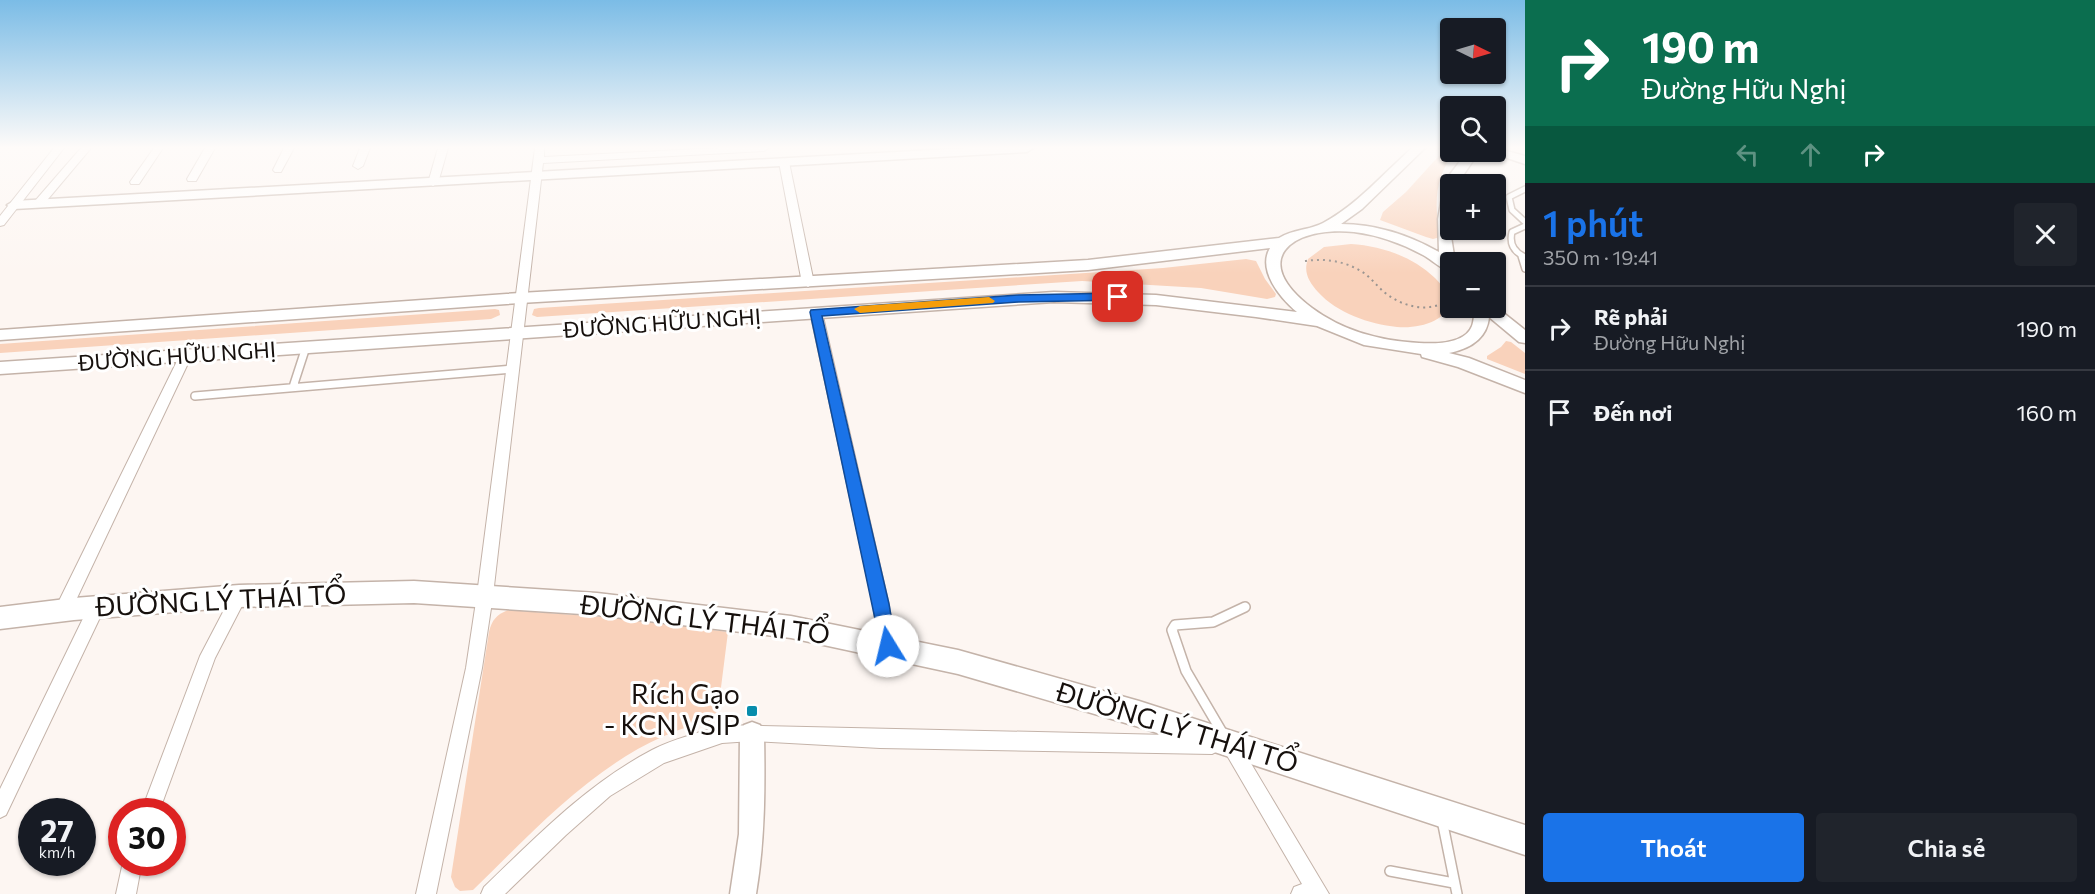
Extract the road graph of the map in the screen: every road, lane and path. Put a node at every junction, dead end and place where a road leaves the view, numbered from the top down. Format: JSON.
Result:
{"nodes":[{"id":1,"x":26,"y":190,"type":"edge"},
{"id":2,"x":50,"y":190,"type":"edge"},
{"id":3,"x":301,"y":190,"type":"edge"},
{"id":4,"x":534,"y":190,"type":"edge"},
{"id":5,"x":789,"y":190,"type":"edge"},
{"id":6,"x":1374,"y":190,"type":"edge"},
{"id":7,"x":1523,"y":190,"type":"edge"},
{"id":8,"x":39,"y":203,"type":"junction"},
{"id":9,"x":14,"y":205,"type":"junction"},
{"id":10,"x":0,"y":223,"type":"edge"},
{"id":11,"x":1525,"y":224,"type":"edge"},
{"id":12,"x":1327,"y":227,"type":"junction"},
{"id":13,"x":1282,"y":242,"type":"junction"},
{"id":14,"x":1523,"y":256,"type":"edge"},
{"id":15,"x":1440,"y":260,"type":"edge"},
{"id":16,"x":1305,"y":261,"type":"dead end"},
{"id":17,"x":1525,"y":269,"type":"edge"},
{"id":18,"x":808,"y":283,"type":"junction"},
{"id":19,"x":520,"y":298,"type":"junction"},
{"id":20,"x":1440,"y":305,"type":"edge"},
{"id":21,"x":816,"y":312,"type":"junction"},
{"id":22,"x":1481,"y":318,"type":"edge"},
{"id":23,"x":1499,"y":318,"type":"edge"},
{"id":24,"x":1323,"y":322,"type":"junction"},
{"id":25,"x":516,"y":333,"type":"junction"},
{"id":26,"x":0,"y":335,"type":"edge"},
{"id":27,"x":1525,"y":338,"type":"edge"},
{"id":28,"x":306,"y":347,"type":"junction"},
{"id":29,"x":1418,"y":350,"type":"junction"},
{"id":30,"x":186,"y":355,"type":"junction"},
{"id":31,"x":0,"y":368,"type":"edge"},
{"id":32,"x":512,"y":369,"type":"junction"},
{"id":33,"x":293,"y":387,"type":"junction"},
{"id":34,"x":1525,"y":387,"type":"edge"},
{"id":35,"x":195,"y":396,"type":"dead end"},
{"id":36,"x":485,"y":595,"type":"junction"},
{"id":37,"x":239,"y":596,"type":"junction"},
{"id":38,"x":97,"y":607,"type":"junction"},
{"id":39,"x":1245,"y":607,"type":"dead end"},
{"id":40,"x":63,"y":610,"type":"junction"},
{"id":41,"x":0,"y":618,"type":"edge"},
{"id":42,"x":888,"y":646,"type":"junction"},
{"id":43,"x":752,"y":733,"type":"junction"},
{"id":44,"x":1230,"y":745,"type":"junction"},
{"id":45,"x":155,"y":798,"type":"edge"},
{"id":46,"x":0,"y":809,"type":"edge"},
{"id":47,"x":1442,"y":814,"type":"junction"},
{"id":48,"x":1525,"y":840,"type":"edge"},
{"id":49,"x":1390,"y":871,"type":"dead end"},
{"id":50,"x":130,"y":876,"type":"edge"},
{"id":51,"x":1454,"y":883,"type":"junction"},
{"id":52,"x":1312,"y":893,"type":"edge"},
{"id":53,"x":126,"y":894,"type":"edge"},
{"id":54,"x":426,"y":894,"type":"edge"},
{"id":55,"x":491,"y":894,"type":"edge"},
{"id":56,"x":743,"y":894,"type":"edge"},
{"id":57,"x":1457,"y":894,"type":"edge"}],
"edges":[{"from":1,"to":9,"type":"street"},
{"from":2,"to":8,"type":"street"},
{"from":3,"to":8,"type":"main road"},
{"from":4,"to":19,"type":"street"},
{"from":5,"to":18,"type":"street"},
{"from":6,"to":12,"type":"main road"},
{"from":7,"to":11,"type":"lane"},
{"from":8,"to":9,"type":"main road"},
{"from":9,"to":10,"type":"street"},
{"from":11,"to":14,"type":"lane"},
{"from":12,"to":13,"type":"main road","name":"ĐƯỜNG HỮU NGHỊ"},
{"from":12,"to":15,"type":"main road"},
{"from":13,"to":18,"type":"main road","name":"ĐƯỜNG HỮU NGHỊ"},
{"from":13,"to":24,"type":"main road"},
{"from":14,"to":17,"type":"lane"},
{"from":16,"to":20,"type":"path"},
{"from":18,"to":19,"type":"main road","name":"ĐƯỜNG HỮU NGHỊ"},
{"from":19,"to":25,"type":"street"},
{"from":19,"to":26,"type":"main road","name":"ĐƯỜNG HỮU NGHỊ"},
{"from":21,"to":24,"type":"main road","name":"ĐƯỜNG HỮU NGHỊ"},
{"from":21,"to":25,"type":"main road","name":"ĐƯỜNG HỮU NGHỊ"},
{"from":21,"to":42,"type":"street"},
{"from":22,"to":29,"type":"main road"},
{"from":23,"to":27,"type":"main road"},
{"from":24,"to":29,"type":"main road"},
{"from":25,"to":28,"type":"main road","name":"ĐƯỜNG HỮU NGHỊ"},
{"from":25,"to":32,"type":"street"},
{"from":28,"to":30,"type":"main road","name":"ĐƯỜNG HỮU NGHỊ"},
{"from":28,"to":33,"type":"lane"},
{"from":29,"to":34,"type":"main road"},
{"from":30,"to":31,"type":"main road","name":"ĐƯỜNG HỮU NGHỊ"},
{"from":30,"to":40,"type":"street"},
{"from":32,"to":33,"type":"lane"},
{"from":32,"to":36,"type":"street"},
{"from":33,"to":35,"type":"lane"},
{"from":36,"to":37,"type":"main road","name":"ĐƯỜNG LÝ THÁI TỔ"},
{"from":36,"to":42,"type":"main road","name":"ĐƯỜNG LÝ THÁI TỔ"},
{"from":36,"to":54,"type":"street"},
{"from":37,"to":38,"type":"main road","name":"ĐƯỜNG LÝ THÁI TỔ"},
{"from":37,"to":45,"type":"street"},
{"from":38,"to":40,"type":"main road","name":"ĐƯỜNG LÝ THÁI TỔ"},
{"from":38,"to":46,"type":"street"},
{"from":39,"to":44,"type":"lane"},
{"from":40,"to":41,"type":"main road","name":"ĐƯỜNG LÝ THÁI TỔ"},
{"from":42,"to":44,"type":"main road","name":"ĐƯỜNG LÝ THÁI TỔ"},
{"from":43,"to":44,"type":"street"},
{"from":43,"to":55,"type":"street"},
{"from":43,"to":56,"type":"main road"},
{"from":44,"to":47,"type":"main road","name":"ĐƯỜNG LÝ THÁI TỔ"},
{"from":44,"to":52,"type":"street"},
{"from":47,"to":48,"type":"main road","name":"ĐƯỜNG LÝ THÁI TỔ"},
{"from":47,"to":51,"type":"lane"},
{"from":49,"to":51,"type":"lane"},
{"from":50,"to":53,"type":"street"},
{"from":51,"to":57,"type":"lane"}]}
